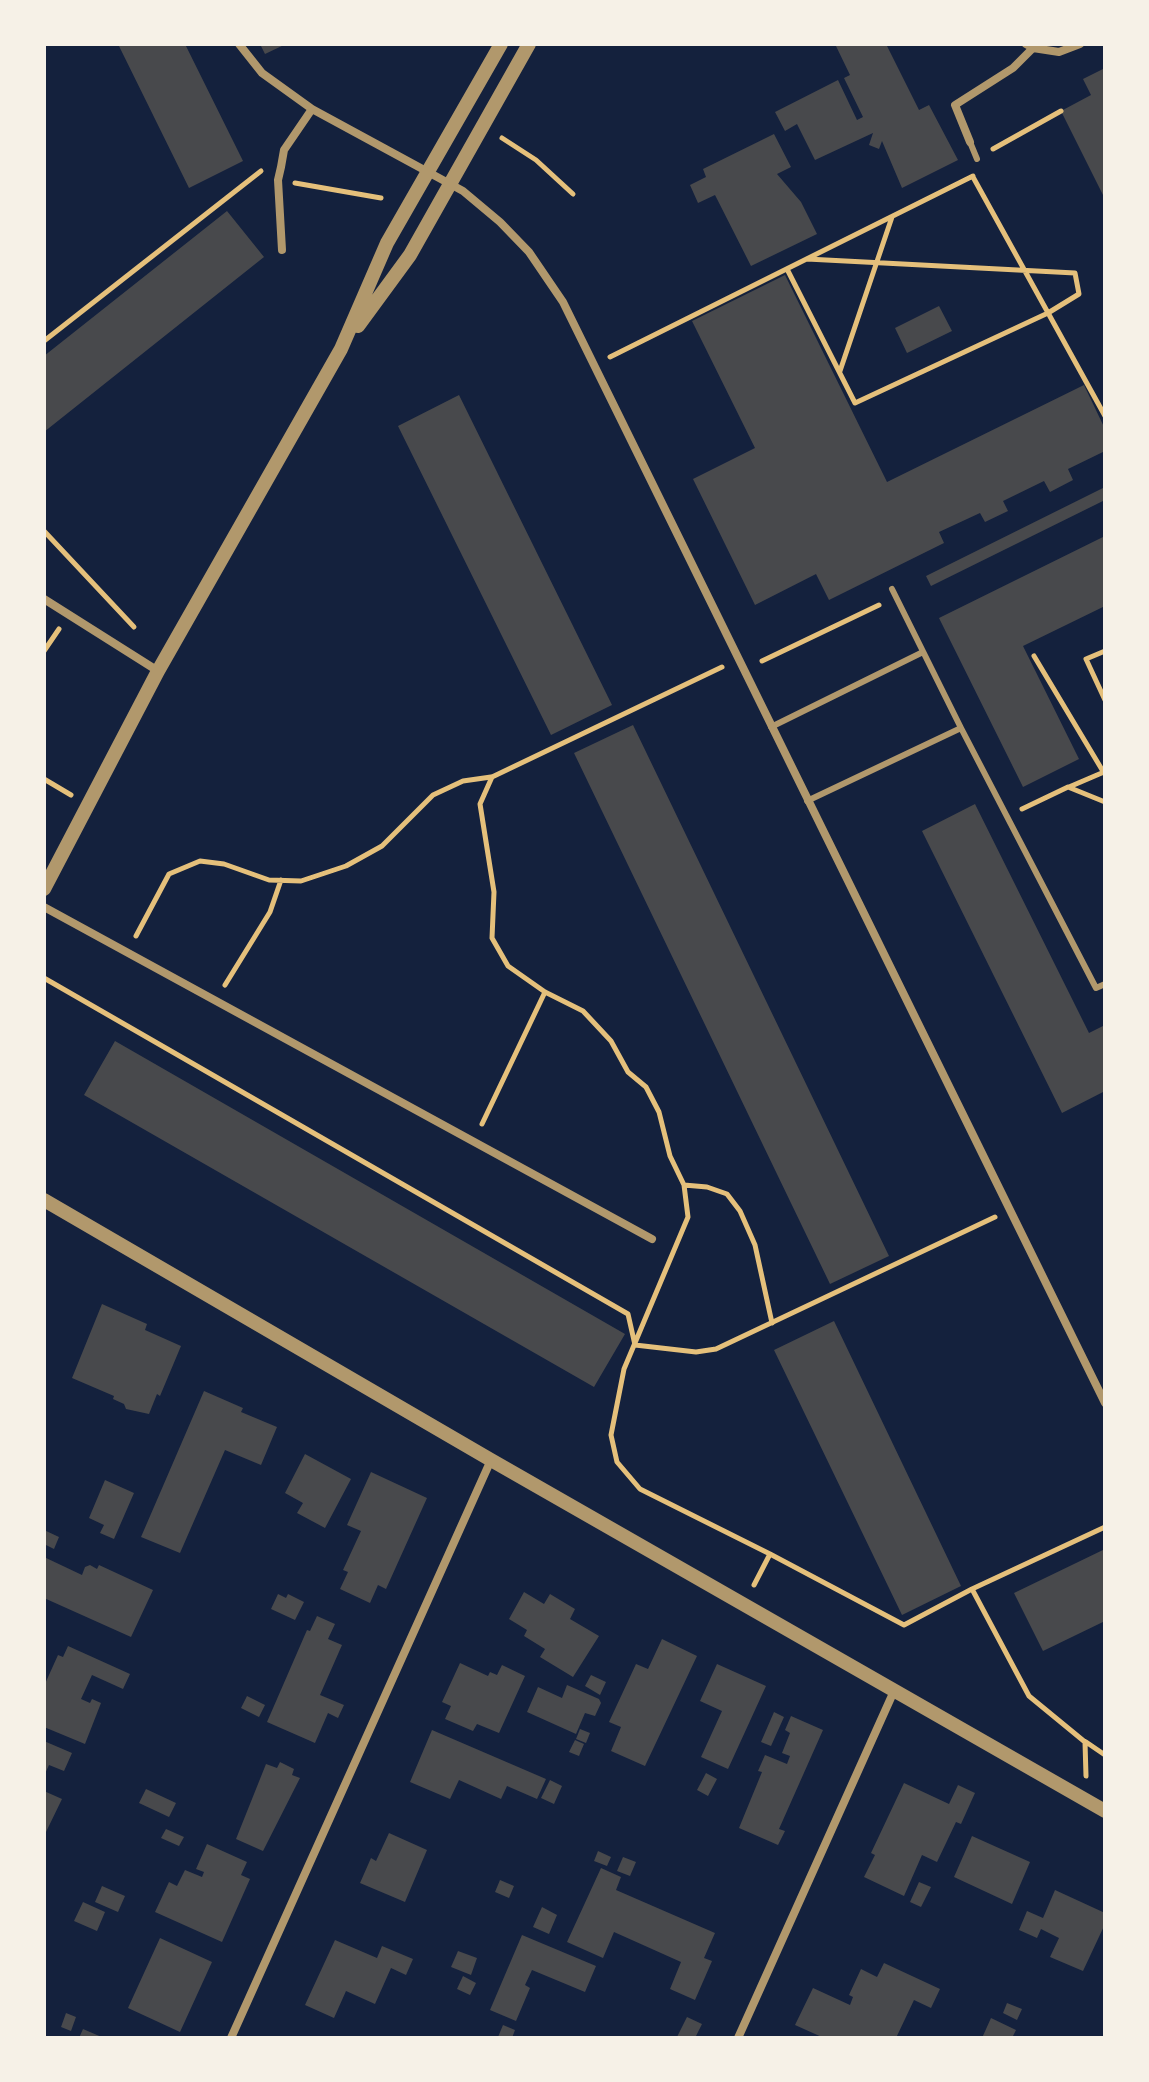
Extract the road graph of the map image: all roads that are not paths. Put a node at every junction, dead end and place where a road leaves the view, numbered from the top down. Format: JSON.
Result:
{"nodes":[{"id":1,"x":239,"y":44,"type":"edge"},
{"id":2,"x":501,"y":44,"type":"edge"},
{"id":3,"x":529,"y":44,"type":"edge"},
{"id":4,"x":1080,"y":44,"type":"edge"},
{"id":5,"x":1029,"y":46,"type":"edge"},
{"id":6,"x":312,"y":109,"type":"junction"},
{"id":7,"x":970,"y":142,"type":"joint"},
{"id":8,"x":977,"y":159,"type":"road end"},
{"id":9,"x":428,"y":173,"type":"junction"},
{"id":10,"x":450,"y":185,"type":"junction"},
{"id":11,"x":282,"y":250,"type":"dead end"},
{"id":12,"x":341,"y":349,"type":"junction"},
{"id":13,"x":892,"y":589,"type":"dead end"},
{"id":14,"x":44,"y":599,"type":"edge"},
{"id":15,"x":923,"y":652,"type":"junction"},
{"id":16,"x":158,"y":671,"type":"junction"},
{"id":17,"x":771,"y":727,"type":"junction"},
{"id":18,"x":961,"y":728,"type":"junction"},
{"id":19,"x":807,"y":801,"type":"junction"},
{"id":20,"x":44,"y":889,"type":"edge"},
{"id":21,"x":44,"y":907,"type":"edge"},
{"id":22,"x":1105,"y":984,"type":"edge"},
{"id":23,"x":44,"y":1200,"type":"edge"},
{"id":24,"x":652,"y":1239,"type":"dead end"},
{"id":25,"x":1105,"y":1403,"type":"edge"},
{"id":26,"x":491,"y":1460,"type":"junction"},
{"id":27,"x":894,"y":1691,"type":"junction"},
{"id":28,"x":1105,"y":1811,"type":"edge"},
{"id":29,"x":231,"y":2038,"type":"edge"},
{"id":30,"x":738,"y":2038,"type":"edge"}],
"edges":[{"from":1,"to":6,"type":"street"},
{"from":2,"to":9,"type":"street"},
{"from":3,"to":10,"type":"street"},
{"from":4,"to":5,"type":"street"},
{"from":5,"to":7,"type":"street"},
{"from":6,"to":9,"type":"street"},
{"from":6,"to":11,"type":"street"},
{"from":7,"to":8,"type":"lane"},
{"from":9,"to":10,"type":"street"},
{"from":9,"to":12,"type":"street"},
{"from":10,"to":12,"type":"street"},
{"from":10,"to":17,"type":"street"},
{"from":12,"to":16,"type":"street"},
{"from":13,"to":15,"type":"lane"},
{"from":14,"to":16,"type":"street"},
{"from":15,"to":17,"type":"lane"},
{"from":15,"to":18,"type":"lane"},
{"from":16,"to":20,"type":"street"},
{"from":17,"to":19,"type":"street"},
{"from":18,"to":19,"type":"lane"},
{"from":18,"to":22,"type":"lane"},
{"from":19,"to":25,"type":"street"},
{"from":21,"to":24,"type":"street"},
{"from":23,"to":26,"type":"street"},
{"from":26,"to":27,"type":"street"},
{"from":26,"to":29,"type":"street"},
{"from":27,"to":28,"type":"street"},
{"from":27,"to":30,"type":"street"}]}
